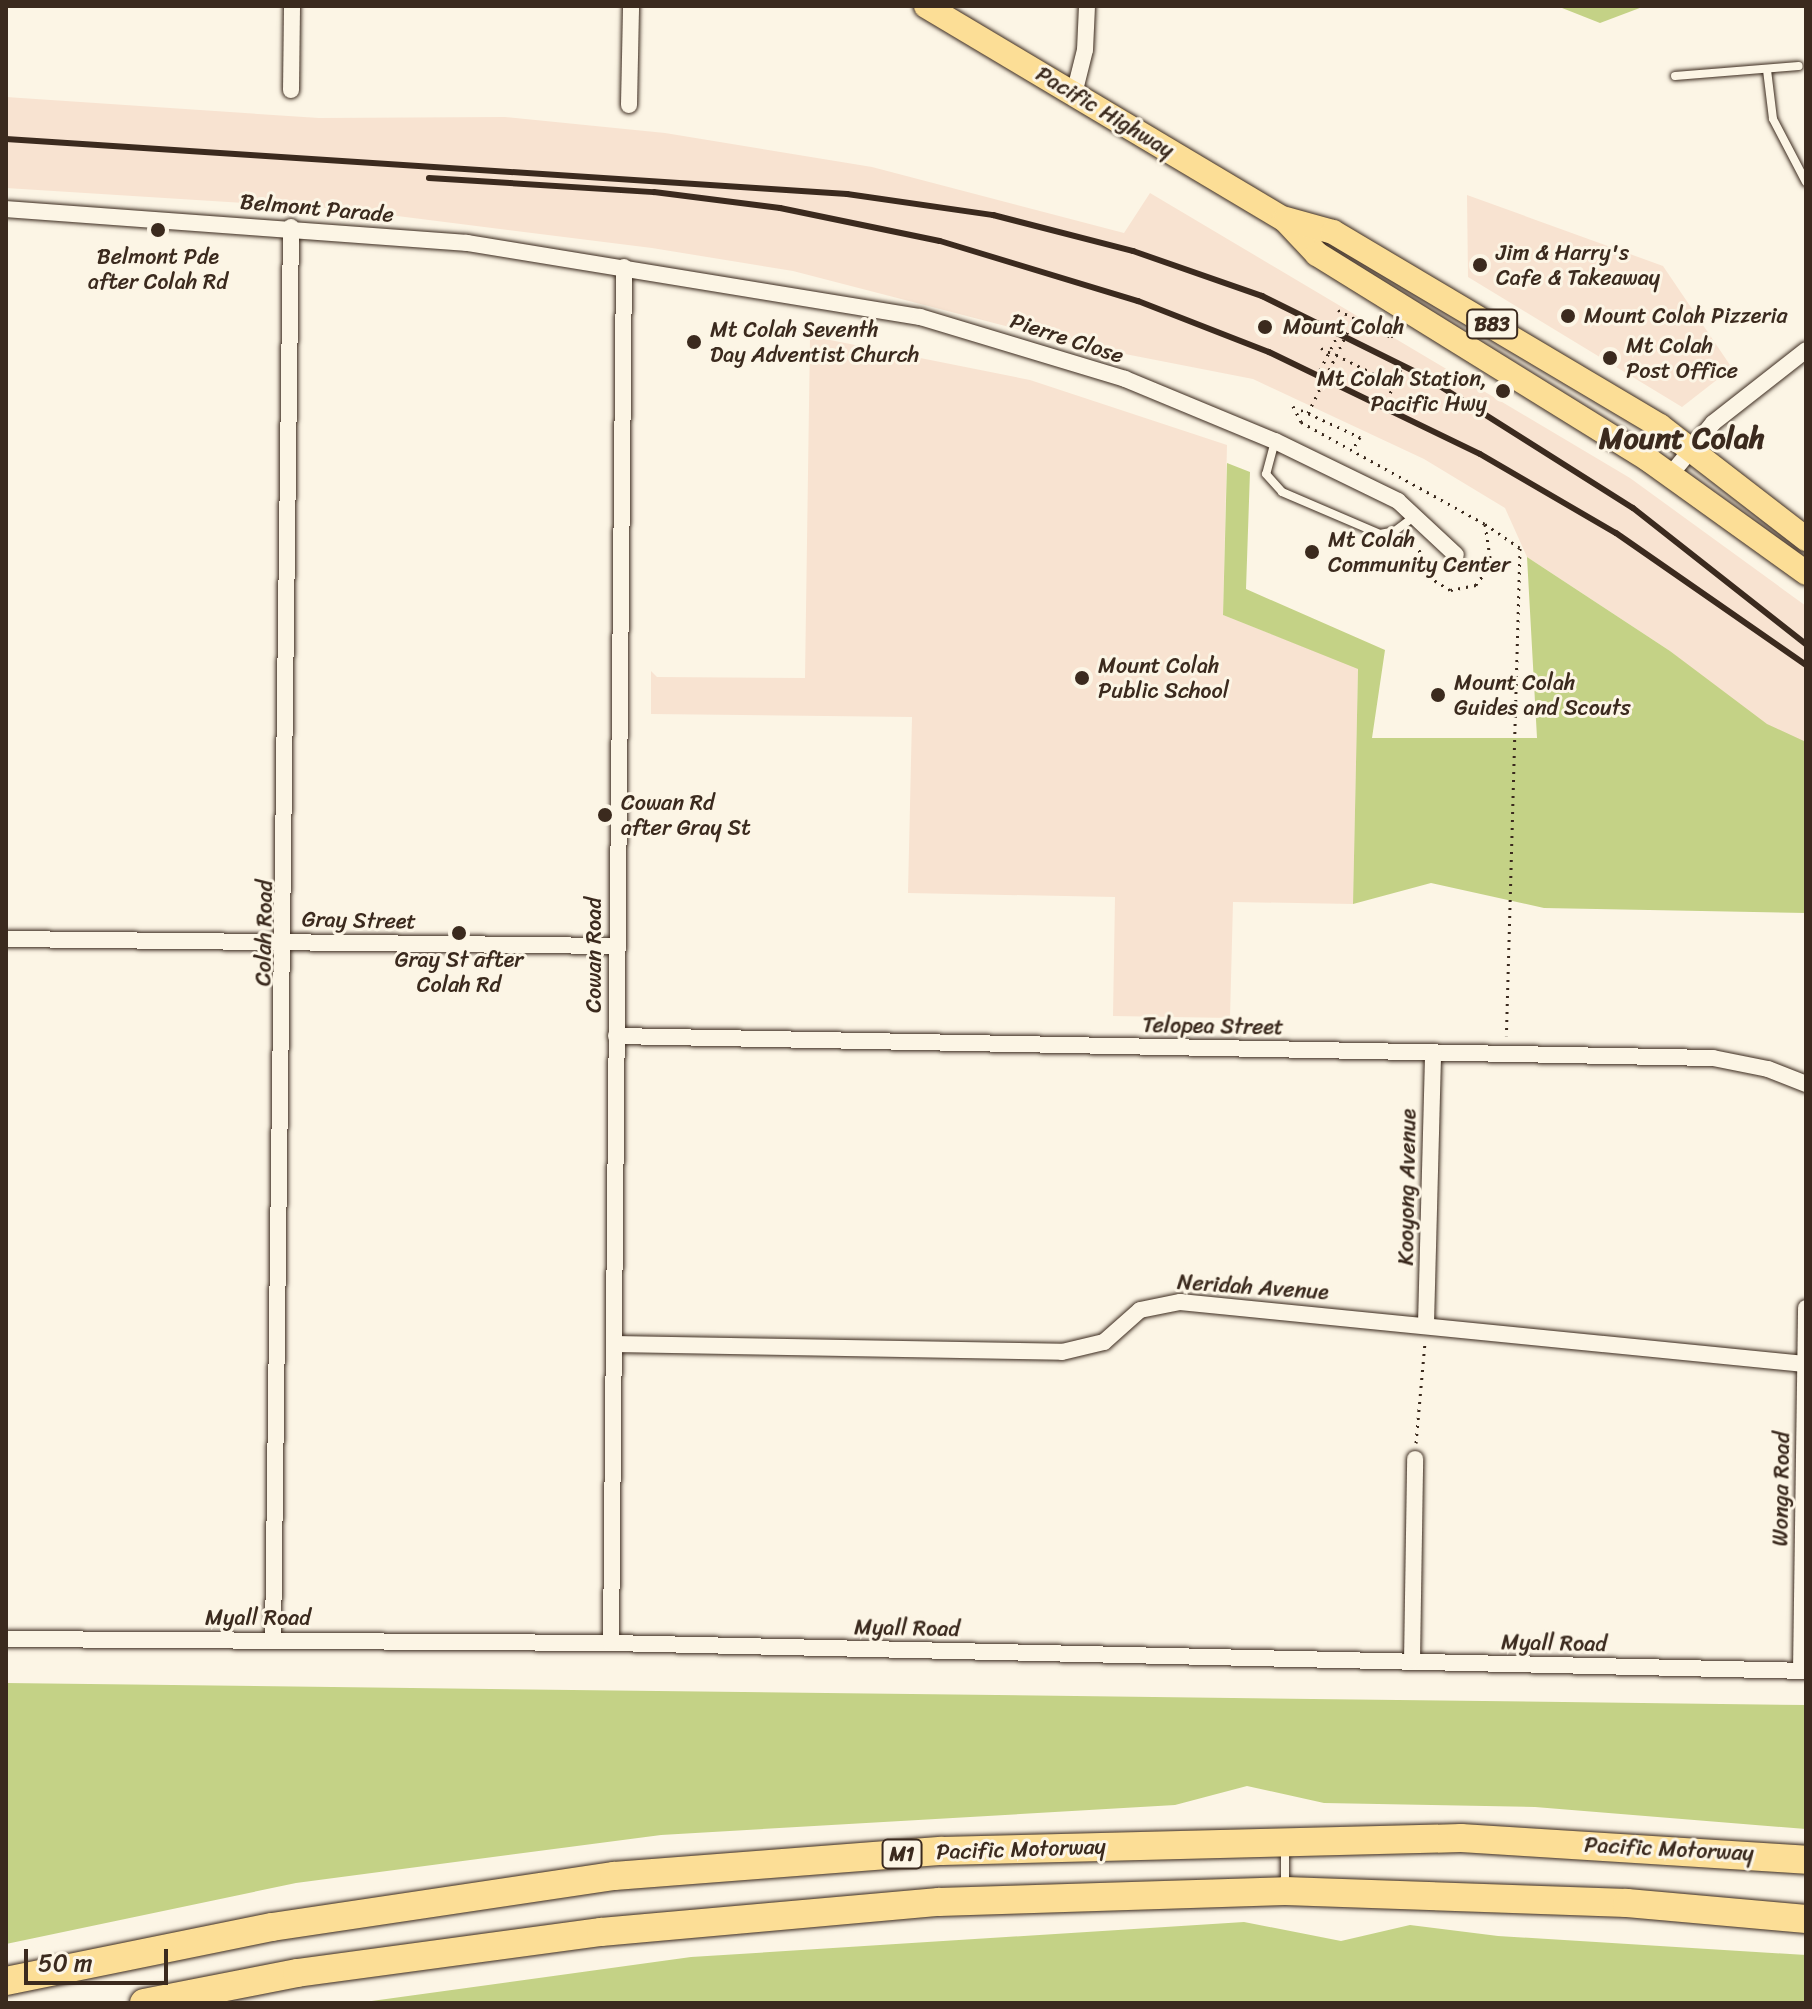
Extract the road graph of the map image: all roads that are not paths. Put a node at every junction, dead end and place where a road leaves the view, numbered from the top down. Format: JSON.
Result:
{"nodes":[{"id":1,"x":292,"y":6,"type":"edge"},
{"id":2,"x":631,"y":6,"type":"edge"},
{"id":3,"x":926,"y":6,"type":"edge"},
{"id":4,"x":1087,"y":6,"type":"edge"},
{"id":5,"x":1799,"y":66,"type":"dead end"},
{"id":6,"x":1767,"y":70,"type":"junction"},
{"id":7,"x":1675,"y":76,"type":"dead end"},
{"id":8,"x":291,"y":90,"type":"dead end"},
{"id":9,"x":1074,"y":94,"type":"junction"},
{"id":10,"x":629,"y":105,"type":"dead end"},
{"id":11,"x":1806,"y":182,"type":"edge"},
{"id":12,"x":6,"y":209,"type":"edge"},
{"id":13,"x":1284,"y":219,"type":"junction"},
{"id":14,"x":291,"y":227,"type":"junction"},
{"id":15,"x":624,"y":267,"type":"junction"},
{"id":16,"x":1806,"y":350,"type":"edge"},
{"id":17,"x":1275,"y":441,"type":"junction"},
{"id":18,"x":1691,"y":448,"type":"junction"},
{"id":19,"x":1671,"y":474,"type":"junction"},
{"id":20,"x":1417,"y":514,"type":"junction"},
{"id":21,"x":1806,"y":539,"type":"edge"},
{"id":22,"x":1456,"y":555,"type":"dead end"},
{"id":23,"x":1806,"y":573,"type":"edge"},
{"id":24,"x":6,"y":939,"type":"edge"},
{"id":25,"x":286,"y":941,"type":"junction"},
{"id":26,"x":616,"y":946,"type":"junction"},
{"id":27,"x":616,"y":1036,"type":"junction"},
{"id":28,"x":1433,"y":1052,"type":"junction"},
{"id":29,"x":1806,"y":1084,"type":"edge"},
{"id":30,"x":1806,"y":1308,"type":"edge"},
{"id":31,"x":1426,"y":1324,"type":"junction"},
{"id":32,"x":614,"y":1344,"type":"junction"},
{"id":33,"x":1805,"y":1364,"type":"edge"},
{"id":34,"x":1415,"y":1459,"type":"road end"},
{"id":35,"x":6,"y":1639,"type":"edge"},
{"id":36,"x":273,"y":1640,"type":"junction"},
{"id":37,"x":611,"y":1643,"type":"junction"},
{"id":38,"x":1412,"y":1661,"type":"junction"},
{"id":39,"x":1804,"y":1671,"type":"edge"},
{"id":40,"x":1285,"y":1839,"type":"junction"},
{"id":41,"x":1806,"y":1860,"type":"edge"},
{"id":42,"x":1285,"y":1891,"type":"junction"},
{"id":43,"x":1806,"y":1919,"type":"edge"},
{"id":44,"x":6,"y":1981,"type":"edge"},
{"id":45,"x":144,"y":2003,"type":"edge"}],
"edges":[{"from":1,"to":8,"type":"street"},
{"from":2,"to":10,"type":"street"},
{"from":3,"to":9,"type":"main road","name":"Pacific Highway","number":"B83"},
{"from":4,"to":9,"type":"street"},
{"from":5,"to":6,"type":"lane"},
{"from":6,"to":7,"type":"lane"},
{"from":6,"to":11,"type":"lane"},
{"from":9,"to":13,"type":"main road","name":"Pacific Highway","number":"B83"},
{"from":12,"to":14,"type":"street","name":"Belmont Parade"},
{"from":13,"to":18,"type":"main road","name":"Pacific Highway","number":"B83"},
{"from":13,"to":19,"type":"main road","name":"Pacific Highway","number":"B83"},
{"from":14,"to":15,"type":"street","name":"Belmont Parade"},
{"from":14,"to":25,"type":"street","name":"Colah Road"},
{"from":15,"to":17,"type":"street","name":"Pierre Close"},
{"from":15,"to":26,"type":"street","name":"Cowan Road"},
{"from":16,"to":18,"type":"street"},
{"from":17,"to":20,"type":"street","name":"Pierre Close"},
{"from":17,"to":20,"type":"lane"},
{"from":18,"to":19,"type":"street"},
{"from":18,"to":21,"type":"main road","name":"Pacific Highway","number":"B83"},
{"from":19,"to":23,"type":"main road","name":"Pacific Highway","number":"B83"},
{"from":20,"to":22,"type":"street","name":"Pierre Close"},
{"from":24,"to":25,"type":"street","name":"Gray Street"},
{"from":25,"to":26,"type":"street","name":"Gray Street"},
{"from":25,"to":36,"type":"street","name":"Colah Road"},
{"from":26,"to":27,"type":"street","name":"Cowan Road"},
{"from":27,"to":28,"type":"street","name":"Telopea Street"},
{"from":27,"to":32,"type":"street","name":"Cowan Road"},
{"from":28,"to":29,"type":"street","name":"Telopea Street"},
{"from":28,"to":31,"type":"street","name":"Kooyong Avenue"},
{"from":30,"to":33,"type":"street","name":"Wonga Road"},
{"from":31,"to":32,"type":"street","name":"Neridah Avenue"},
{"from":31,"to":33,"type":"street","name":"Neridah Avenue"},
{"from":32,"to":37,"type":"street","name":"Cowan Road"},
{"from":33,"to":39,"type":"street","name":"Wonga Road"},
{"from":34,"to":38,"type":"street"},
{"from":35,"to":36,"type":"street","name":"Myall Road"},
{"from":36,"to":37,"type":"street","name":"Myall Road"},
{"from":37,"to":38,"type":"street","name":"Myall Road"},
{"from":38,"to":39,"type":"street","name":"Myall Road"},
{"from":40,"to":41,"type":"highway","name":"Pacific Motorway","number":"M1"},
{"from":40,"to":42,"type":"lane"},
{"from":40,"to":44,"type":"highway","name":"Pacific Motorway","number":"M1"},
{"from":42,"to":43,"type":"highway"},
{"from":42,"to":45,"type":"highway"}]}
